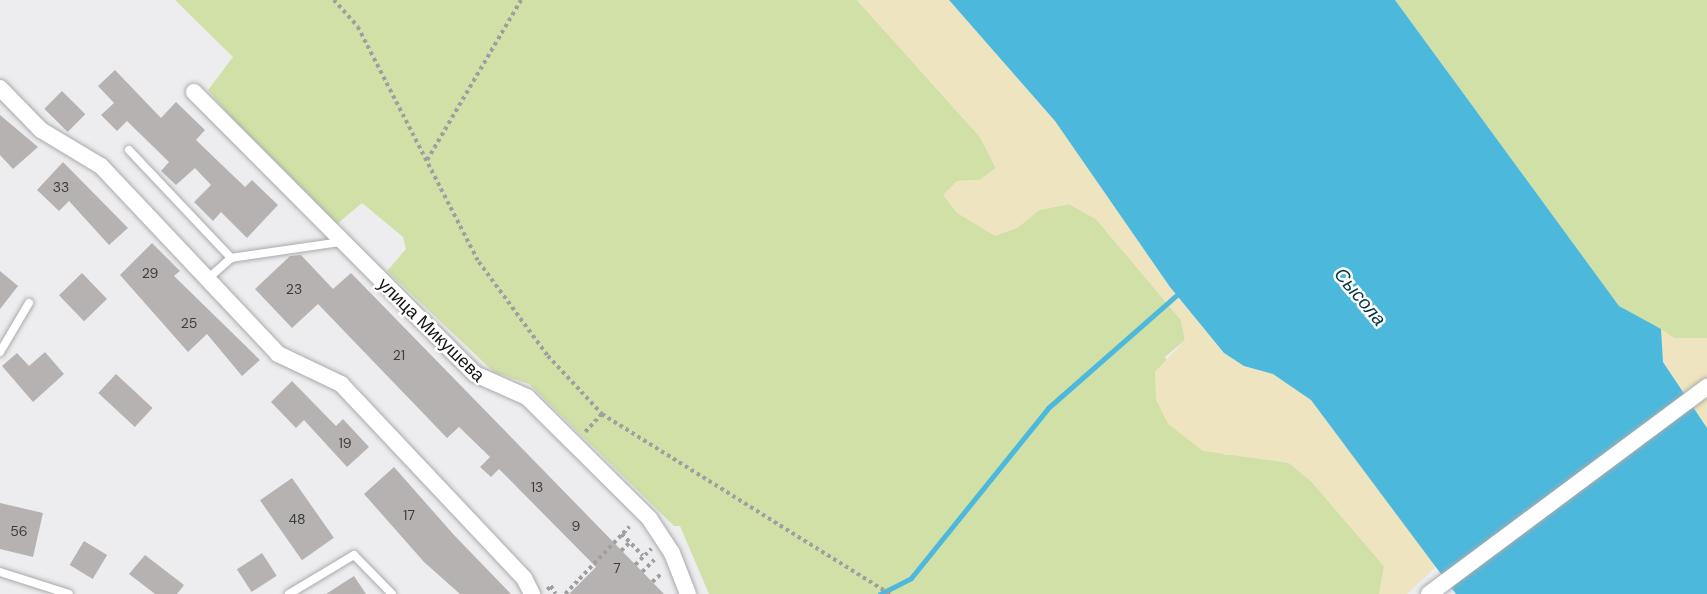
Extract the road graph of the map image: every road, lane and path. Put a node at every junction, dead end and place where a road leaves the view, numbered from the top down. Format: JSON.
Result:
{"nodes":[{"id":1,"x":334,"y":0,"type":"edge"},
{"id":2,"x":521,"y":0,"type":"edge"},
{"id":3,"x":0,"y":88,"type":"edge"},
{"id":4,"x":194,"y":92,"type":"dead end"},
{"id":5,"x":129,"y":150,"type":"dead end"},
{"id":6,"x":427,"y":160,"type":"junction"},
{"id":7,"x":341,"y":242,"type":"junction"},
{"id":8,"x":231,"y":258,"type":"junction"},
{"id":9,"x":210,"y":276,"type":"junction"},
{"id":10,"x":29,"y":303,"type":"dead end"},
{"id":11,"x":0,"y":352,"type":"edge"},
{"id":12,"x":1701,"y":391,"type":"edge"},
{"id":13,"x":602,"y":414,"type":"junction"},
{"id":14,"x":574,"y":444,"type":"junction"},
{"id":15,"x":629,"y":527,"type":"dead end"},
{"id":16,"x":622,"y":534,"type":"junction"},
{"id":17,"x":630,"y":542,"type":"junction"},
{"id":18,"x":621,"y":551,"type":"dead end"},
{"id":19,"x":643,"y":556,"type":"dead end"},
{"id":20,"x":0,"y":572,"type":"edge"},
{"id":21,"x":661,"y":575,"type":"dead end"},
{"id":22,"x":653,"y":582,"type":"dead end"},
{"id":23,"x":551,"y":586,"type":"dead end"},
{"id":24,"x":1435,"y":589,"type":"edge"},
{"id":25,"x":69,"y":594,"type":"edge"},
{"id":26,"x":289,"y":594,"type":"edge"},
{"id":27,"x":392,"y":594,"type":"edge"},
{"id":28,"x":532,"y":594,"type":"edge"},
{"id":29,"x":556,"y":594,"type":"edge"},
{"id":30,"x":565,"y":594,"type":"edge"},
{"id":31,"x":688,"y":594,"type":"edge"},
{"id":32,"x":890,"y":594,"type":"edge"}],
"edges":[{"from":1,"to":6,"type":"path"},
{"from":2,"to":6,"type":"path"},
{"from":3,"to":9,"type":"street"},
{"from":4,"to":7,"type":"street","name":"улица Микушева"},
{"from":5,"to":8,"type":"lane"},
{"from":6,"to":13,"type":"path"},
{"from":7,"to":8,"type":"lane"},
{"from":7,"to":14,"type":"street","name":"улица Микушева"},
{"from":8,"to":9,"type":"lane"},
{"from":9,"to":28,"type":"street"},
{"from":10,"to":11,"type":"lane"},
{"from":12,"to":24,"type":"street"},
{"from":13,"to":14,"type":"path"},
{"from":13,"to":32,"type":"path"},
{"from":14,"to":31,"type":"street","name":"улица Микушева"},
{"from":15,"to":16,"type":"path"},
{"from":16,"to":17,"type":"path"},
{"from":16,"to":30,"type":"path"},
{"from":17,"to":18,"type":"path"},
{"from":17,"to":19,"type":"path"},
{"from":20,"to":25,"type":"lane"},
{"from":21,"to":22,"type":"path"},
{"from":23,"to":29,"type":"path"},
{"from":26,"to":27,"type":"lane"}]}
